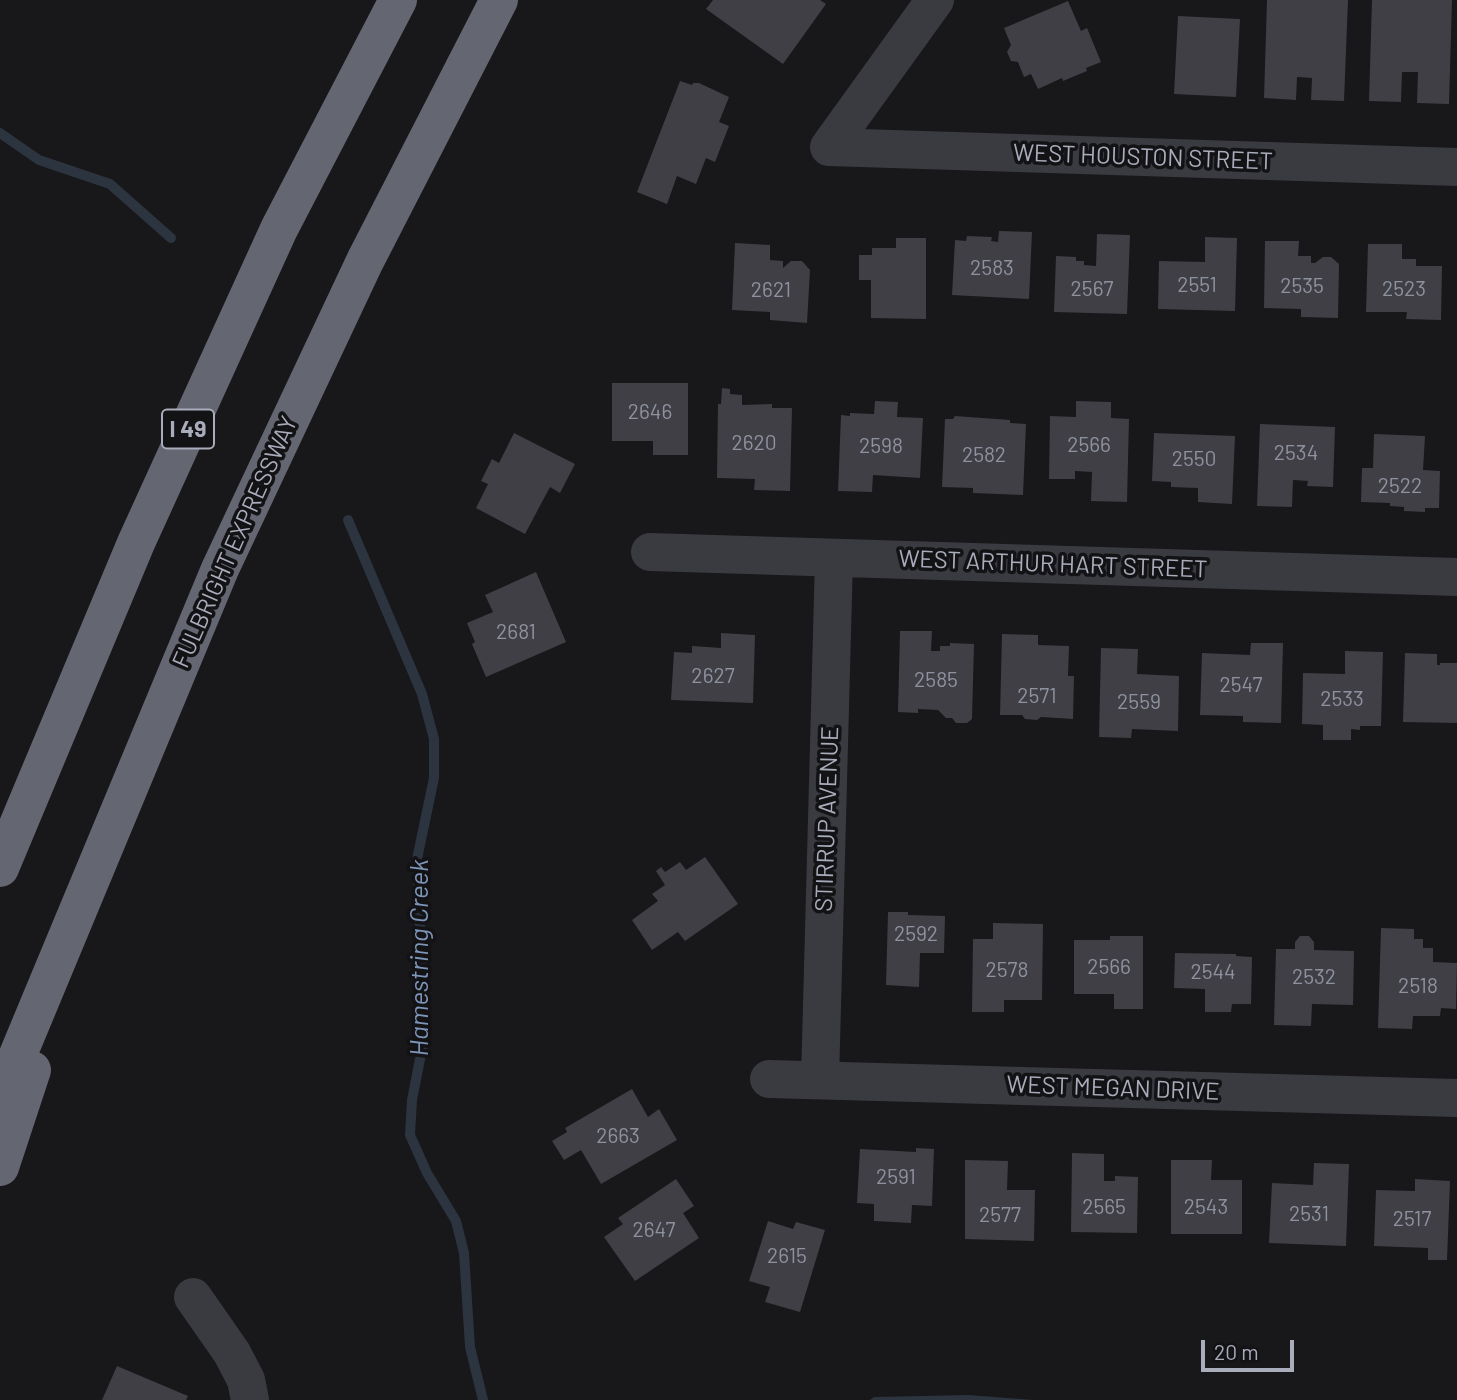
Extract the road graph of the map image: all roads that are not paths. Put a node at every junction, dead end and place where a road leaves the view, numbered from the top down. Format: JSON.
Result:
{"nodes":[{"id":1,"x":398,"y":0,"type":"edge"},
{"id":2,"x":499,"y":0,"type":"edge"},
{"id":3,"x":935,"y":0,"type":"edge"},
{"id":4,"x":1457,"y":167,"type":"edge"},
{"id":5,"x":650,"y":552,"type":"dead end"},
{"id":6,"x":834,"y":558,"type":"junction"},
{"id":7,"x":1457,"y":577,"type":"edge"},
{"id":8,"x":113,"y":826,"type":"junction"},
{"id":9,"x":0,"y":868,"type":"edge"},
{"id":10,"x":769,"y":1079,"type":"dead end"},
{"id":11,"x":820,"y":1080,"type":"junction"},
{"id":12,"x":0,"y":1098,"type":"edge"},
{"id":13,"x":1457,"y":1098,"type":"edge"},
{"id":14,"x":0,"y":1167,"type":"edge"},
{"id":15,"x":193,"y":1297,"type":"dead end"},
{"id":16,"x":250,"y":1400,"type":"edge"}],
"edges":[{"from":1,"to":9,"type":"highway","number":"I 49"},
{"from":2,"to":8,"type":"highway","name":"FULBRIGHT EXPRESSWAY"},
{"from":3,"to":4,"type":"street","name":"WEST HOUSTON STREET"},
{"from":5,"to":6,"type":"street","name":"WEST ARTHUR HART STREET"},
{"from":6,"to":7,"type":"street","name":"WEST ARTHUR HART STREET"},
{"from":6,"to":11,"type":"street","name":"STIRRUP AVENUE"},
{"from":8,"to":12,"type":"highway","name":"FULBRIGHT EXPRESSWAY"},
{"from":8,"to":14,"type":"highway"},
{"from":10,"to":11,"type":"street","name":"WEST MEGAN DRIVE"},
{"from":11,"to":13,"type":"street","name":"WEST MEGAN DRIVE"},
{"from":15,"to":16,"type":"street"}]}
